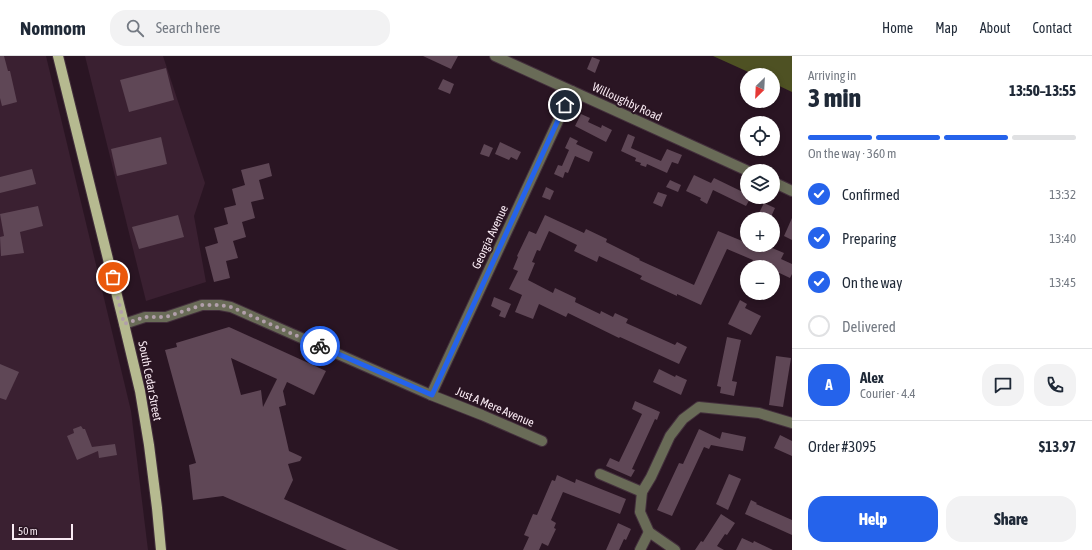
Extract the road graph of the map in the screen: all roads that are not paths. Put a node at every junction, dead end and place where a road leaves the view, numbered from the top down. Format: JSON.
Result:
{"nodes":[{"id":1,"x":58,"y":56,"type":"edge"},
{"id":2,"x":495,"y":56,"type":"edge"},
{"id":3,"x":572,"y":91,"type":"junction"},
{"id":4,"x":740,"y":167,"type":"edge"},
{"id":5,"x":780,"y":185,"type":"edge"},
{"id":6,"x":792,"y":191,"type":"edge"},
{"id":7,"x":124,"y":324,"type":"junction"},
{"id":8,"x":432,"y":395,"type":"junction"},
{"id":9,"x":792,"y":423,"type":"edge"},
{"id":10,"x":542,"y":441,"type":"dead end"},
{"id":11,"x":600,"y":474,"type":"dead end"},
{"id":12,"x":642,"y":492,"type":"junction"},
{"id":13,"x":649,"y":532,"type":"junction"},
{"id":14,"x":161,"y":550,"type":"edge"},
{"id":15,"x":640,"y":550,"type":"edge"},
{"id":16,"x":675,"y":550,"type":"edge"}],
"edges":[{"from":1,"to":7,"type":"main road","name":"South Cedar Street"},
{"from":2,"to":3,"type":"street","name":"Willoughby Road"},
{"from":3,"to":4,"type":"street","name":"Willoughby Road"},
{"from":3,"to":8,"type":"street","name":"Georgia Avenue"},
{"from":5,"to":6,"type":"street"},
{"from":7,"to":8,"type":"street","name":"Just A Mere Avenue"},
{"from":7,"to":14,"type":"main road","name":"South Cedar Street"},
{"from":8,"to":10,"type":"street","name":"Just A Mere Avenue"},
{"from":9,"to":12,"type":"street"},
{"from":11,"to":12,"type":"street"},
{"from":12,"to":13,"type":"street"},
{"from":13,"to":15,"type":"street"},
{"from":13,"to":16,"type":"street"}]}
